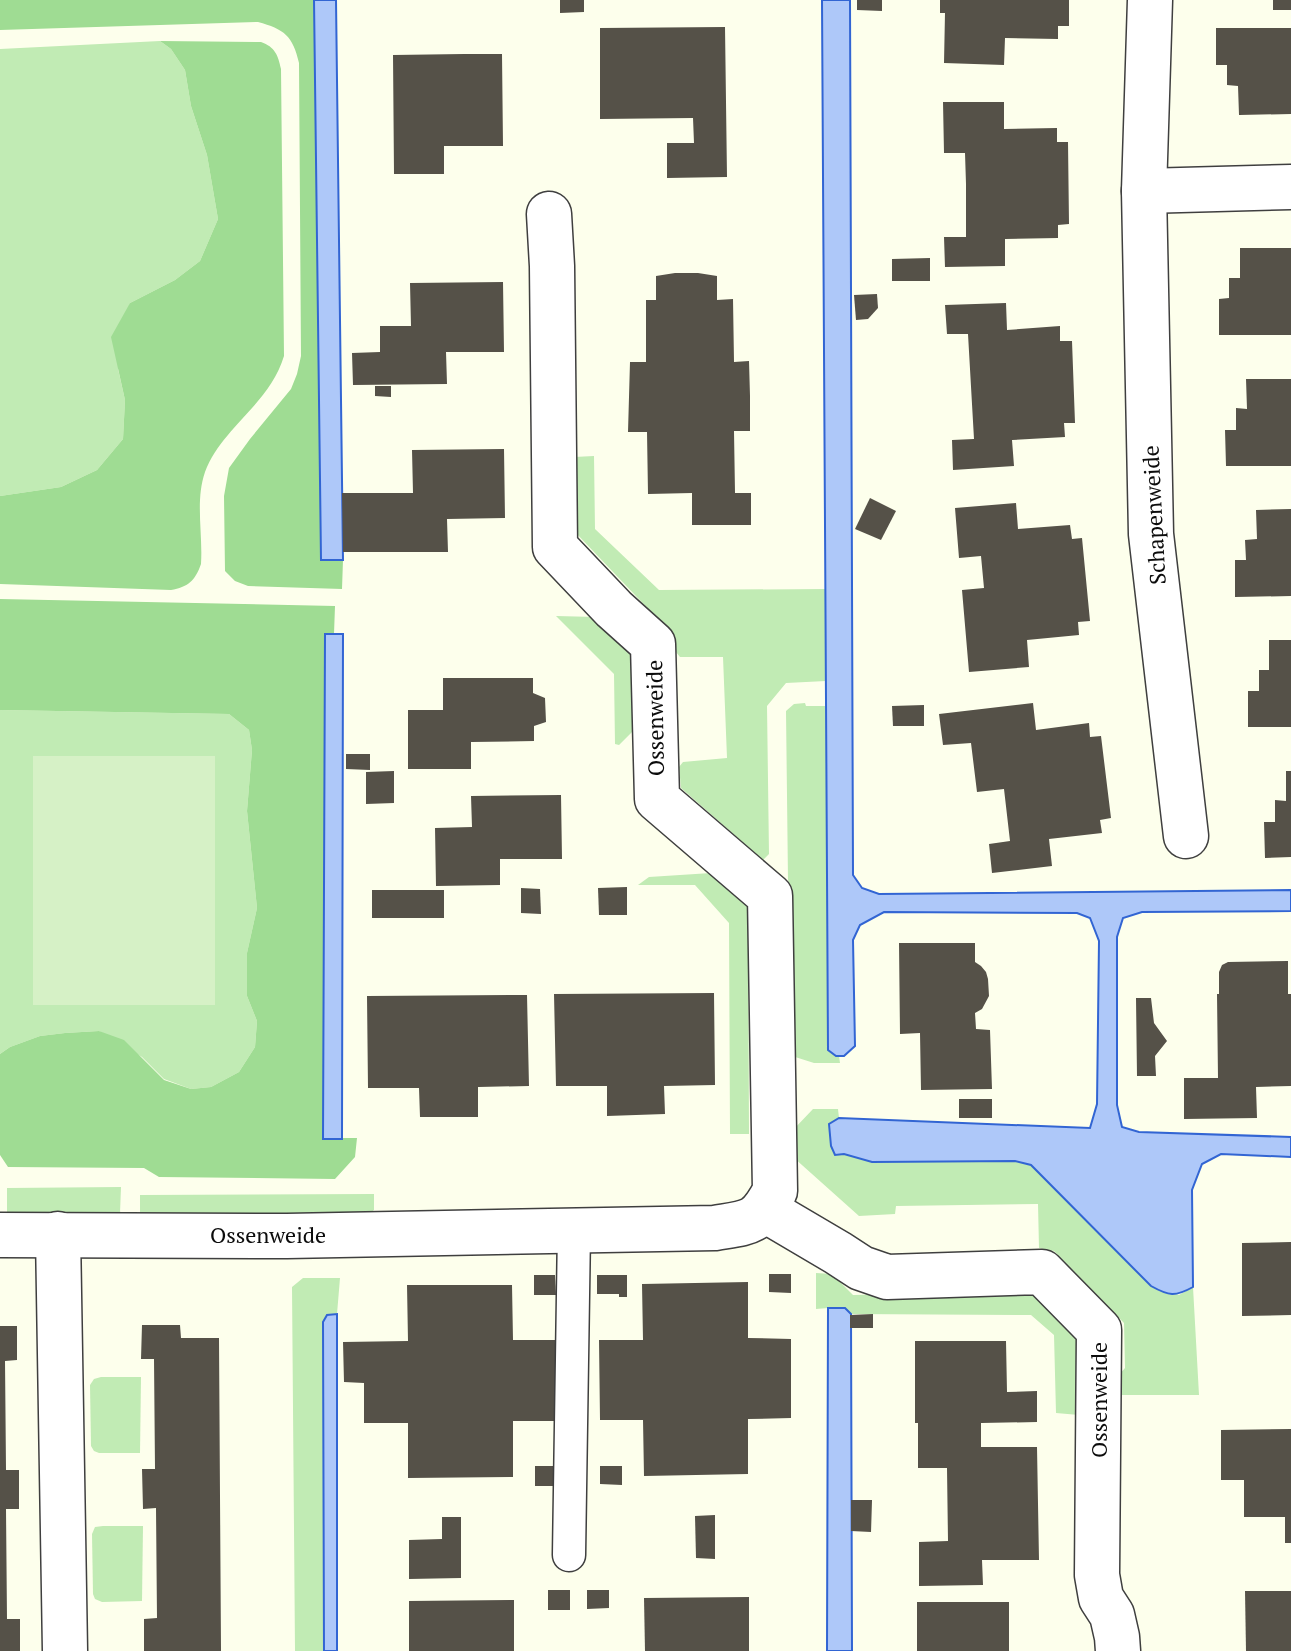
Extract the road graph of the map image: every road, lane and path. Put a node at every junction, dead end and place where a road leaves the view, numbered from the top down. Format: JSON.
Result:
{"nodes":[{"id":1,"x":1150,"y":0,"type":"edge"},
{"id":2,"x":1291,"y":187,"type":"edge"},
{"id":3,"x":1144,"y":191,"type":"junction"},
{"id":4,"x":549,"y":214,"type":"dead end"},
{"id":5,"x":1186,"y":836,"type":"dead end"},
{"id":6,"x":765,"y":1210,"type":"junction"},
{"id":7,"x":574,"y":1230,"type":"junction"},
{"id":8,"x":58,"y":1234,"type":"junction"},
{"id":9,"x":0,"y":1235,"type":"edge"},
{"id":10,"x":569,"y":1555,"type":"dead end"},
{"id":11,"x":65,"y":1651,"type":"edge"},
{"id":12,"x":1118,"y":1651,"type":"edge"}],
"edges":[{"from":1,"to":3,"type":"street","name":"Schapenweide"},
{"from":2,"to":3,"type":"street"},
{"from":3,"to":5,"type":"street","name":"Schapenweide"},
{"from":4,"to":6,"type":"street","name":"Ossenweide"},
{"from":6,"to":7,"type":"street","name":"Ossenweide"},
{"from":6,"to":12,"type":"street","name":"Ossenweide"},
{"from":7,"to":8,"type":"street","name":"Ossenweide"},
{"from":7,"to":10,"type":"lane"},
{"from":8,"to":9,"type":"street","name":"Ossenweide"},
{"from":8,"to":11,"type":"street"}]}
